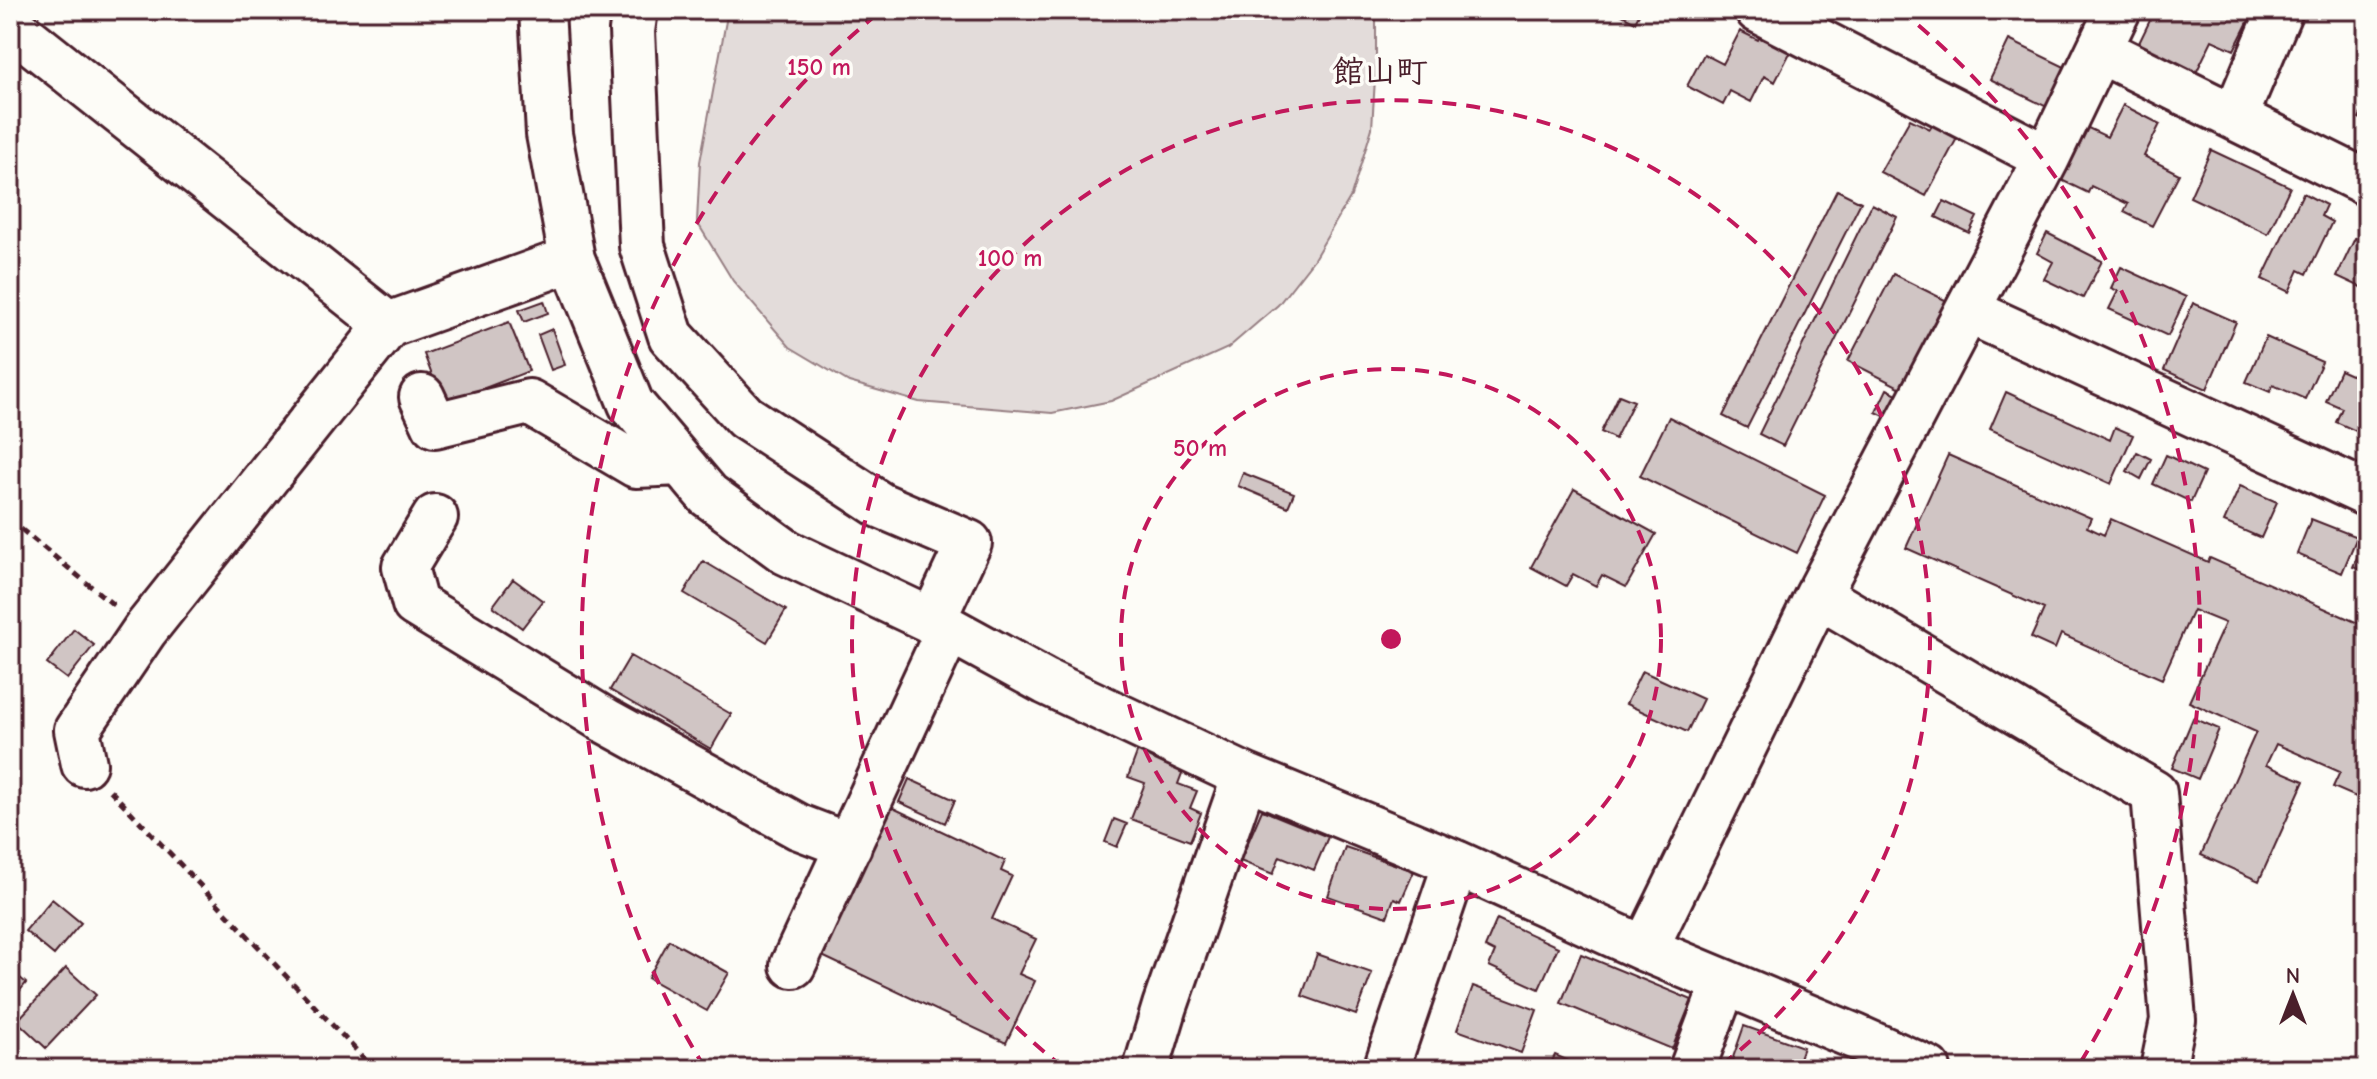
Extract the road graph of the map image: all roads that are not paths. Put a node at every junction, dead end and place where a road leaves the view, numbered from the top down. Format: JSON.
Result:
{"nodes":[{"id":1,"x":542,"y":10,"type":"edge"},
{"id":2,"x":635,"y":10,"type":"edge"},
{"id":3,"x":1758,"y":10,"type":"edge"},
{"id":4,"x":2118,"y":10,"type":"edge"},
{"id":5,"x":2280,"y":10,"type":"edge"},
{"id":6,"x":10,"y":25,"type":"edge"},
{"id":7,"x":2099,"y":50,"type":"junction"},
{"id":8,"x":2235,"y":117,"type":"junction"},
{"id":9,"x":2047,"y":158,"type":"junction"},
{"id":10,"x":2367,"y":183,"type":"edge"},
{"id":11,"x":572,"y":259,"type":"junction"},
{"id":12,"x":1969,"y":311,"type":"junction"},
{"id":13,"x":388,"y":325,"type":"junction"},
{"id":14,"x":422,"y":397,"type":"dead end"},
{"id":15,"x":681,"y":463,"type":"junction"},
{"id":16,"x":2367,"y":494,"type":"edge"},
{"id":17,"x":435,"y":517,"type":"dead end"},
{"id":18,"x":1818,"y":595,"type":"junction"},
{"id":19,"x":941,"y":626,"type":"junction"},
{"id":20,"x":84,"y":764,"type":"road end"},
{"id":21,"x":1245,"y":776,"type":"junction"},
{"id":22,"x":849,"y":846,"type":"junction"},
{"id":23,"x":1456,"y":863,"type":"junction"},
{"id":24,"x":1645,"y":949,"type":"junction"},
{"id":25,"x":793,"y":965,"type":"dead end"},
{"id":26,"x":1724,"y":983,"type":"junction"},
{"id":27,"x":1850,"y":1053,"type":"edge"},
{"id":28,"x":1146,"y":1069,"type":"edge"},
{"id":29,"x":1386,"y":1069,"type":"edge"},
{"id":30,"x":1692,"y":1069,"type":"edge"},
{"id":31,"x":1928,"y":1069,"type":"edge"},
{"id":32,"x":2163,"y":1069,"type":"edge"}],
"edges":[{"from":1,"to":11,"type":"street"},
{"from":2,"to":19,"type":"street"},
{"from":3,"to":9,"type":"street"},
{"from":4,"to":7,"type":"street"},
{"from":5,"to":8,"type":"street"},
{"from":6,"to":13,"type":"street"},
{"from":7,"to":8,"type":"street"},
{"from":7,"to":9,"type":"street"},
{"from":8,"to":10,"type":"street"},
{"from":9,"to":12,"type":"street"},
{"from":11,"to":13,"type":"street"},
{"from":11,"to":15,"type":"street"},
{"from":12,"to":16,"type":"street"},
{"from":12,"to":18,"type":"street"},
{"from":13,"to":20,"type":"street"},
{"from":14,"to":15,"type":"street"},
{"from":15,"to":19,"type":"street"},
{"from":17,"to":22,"type":"street"},
{"from":18,"to":24,"type":"street"},
{"from":18,"to":32,"type":"street"},
{"from":19,"to":21,"type":"street"},
{"from":19,"to":22,"type":"street"},
{"from":21,"to":23,"type":"street"},
{"from":21,"to":28,"type":"street"},
{"from":22,"to":25,"type":"street"},
{"from":23,"to":24,"type":"street"},
{"from":23,"to":29,"type":"street"},
{"from":24,"to":26,"type":"street"},
{"from":26,"to":27,"type":"street"},
{"from":26,"to":30,"type":"street"},
{"from":27,"to":31,"type":"street"}]}
